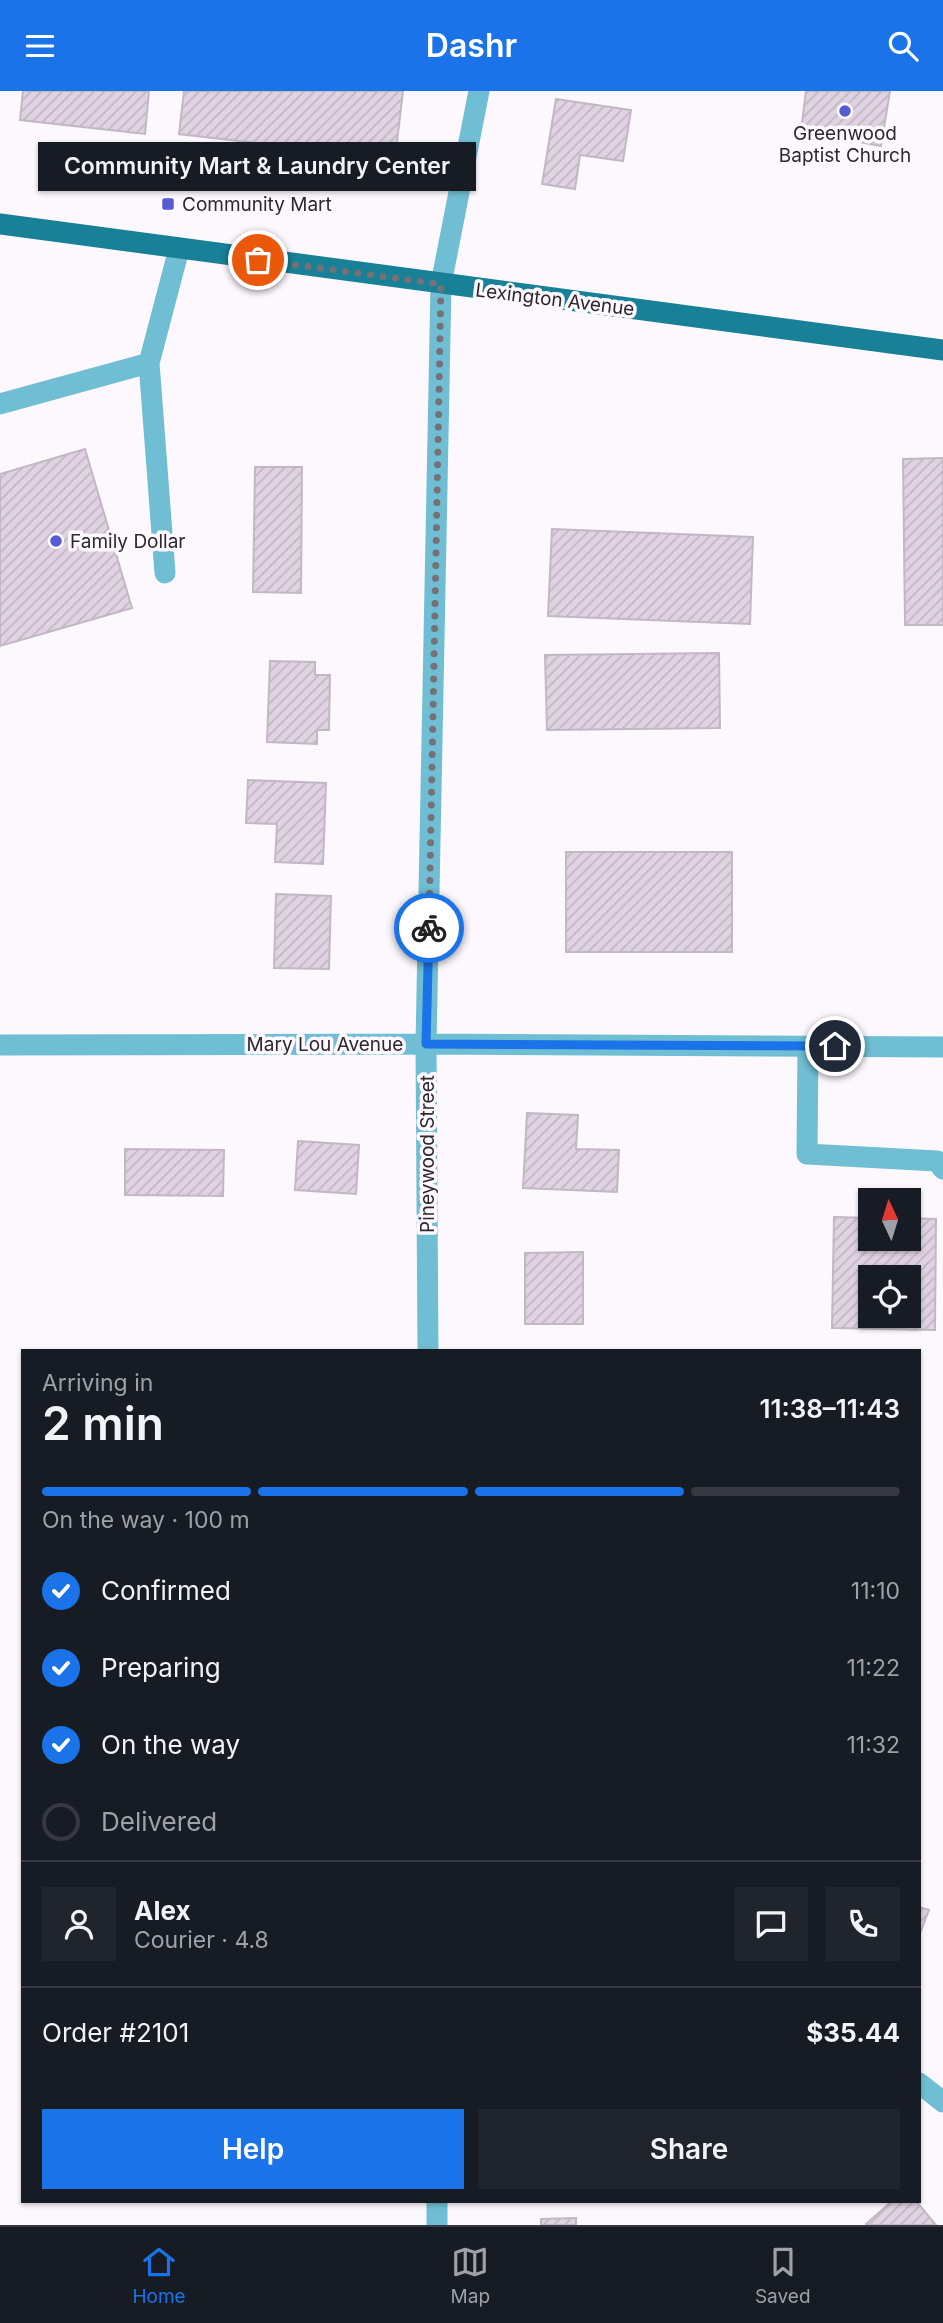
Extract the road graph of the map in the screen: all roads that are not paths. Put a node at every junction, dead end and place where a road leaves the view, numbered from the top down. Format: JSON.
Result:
{"nodes":[{"id":1,"x":479,"y":91,"type":"edge"},
{"id":2,"x":0,"y":224,"type":"edge"},
{"id":3,"x":179,"y":249,"type":"junction"},
{"id":4,"x":441,"y":284,"type":"junction"},
{"id":5,"x":943,"y":349,"type":"edge"},
{"id":6,"x":149,"y":363,"type":"junction"},
{"id":7,"x":0,"y":404,"type":"edge"},
{"id":8,"x":165,"y":573,"type":"dead end"},
{"id":9,"x":426,"y":1044,"type":"junction"},
{"id":10,"x":0,"y":1045,"type":"edge"},
{"id":11,"x":808,"y":1046,"type":"junction"},
{"id":12,"x":943,"y":1047,"type":"edge"},
{"id":13,"x":943,"y":1169,"type":"edge"},
{"id":14,"x":428,"y":1349,"type":"edge"},
{"id":15,"x":921,"y":2085,"type":"edge"},
{"id":16,"x":943,"y":2102,"type":"edge"},
{"id":17,"x":438,"y":2203,"type":"edge"},
{"id":18,"x":438,"y":2225,"type":"edge"}],
"edges":[{"from":1,"to":4,"type":"street","name":"Pineywood Street"},
{"from":2,"to":3,"type":"main road","name":"Lexington Avenue"},
{"from":3,"to":4,"type":"main road","name":"Lexington Avenue"},
{"from":3,"to":6,"type":"street"},
{"from":4,"to":5,"type":"main road","name":"Lexington Avenue"},
{"from":4,"to":9,"type":"street","name":"Pineywood Street"},
{"from":6,"to":7,"type":"street"},
{"from":6,"to":8,"type":"street"},
{"from":9,"to":10,"type":"street","name":"Mary Lou Avenue"},
{"from":9,"to":11,"type":"street","name":"Mary Lou Avenue"},
{"from":9,"to":14,"type":"street","name":"Pineywood Street"},
{"from":11,"to":12,"type":"street","name":"Mary Lou Avenue"},
{"from":11,"to":13,"type":"street"},
{"from":15,"to":16,"type":"street"},
{"from":17,"to":18,"type":"street"}]}
